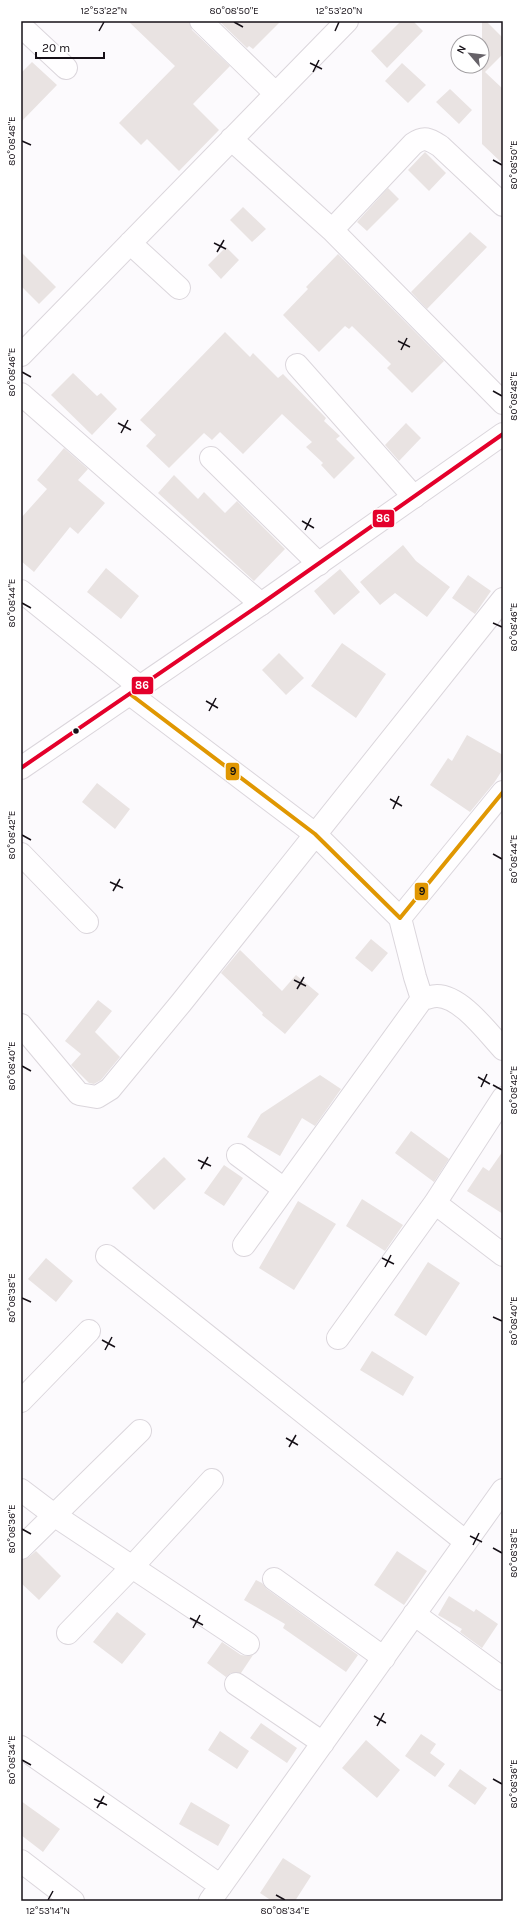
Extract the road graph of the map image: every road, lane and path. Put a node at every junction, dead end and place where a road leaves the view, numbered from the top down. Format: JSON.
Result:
{"nodes":[{"id":1,"x":201,"y":21,"type":"edge"},
{"id":2,"x":346,"y":21,"type":"edge"},
{"id":3,"x":21,"y":26,"type":"edge"},
{"id":4,"x":66,"y":68,"type":"dead end"},
{"id":5,"x":276,"y":94,"type":"junction"},
{"id":6,"x":231,"y":139,"type":"junction"},
{"id":7,"x":500,"y":197,"type":"edge"},
{"id":8,"x":332,"y":230,"type":"junction"},
{"id":9,"x":130,"y":243,"type":"junction"},
{"id":10,"x":179,"y":288,"type":"dead end"},
{"id":11,"x":21,"y":355,"type":"edge"},
{"id":12,"x":297,"y":365,"type":"dead end"},
{"id":13,"x":21,"y":394,"type":"edge"},
{"id":14,"x":503,"y":402,"type":"edge"},
{"id":15,"x":503,"y":434,"type":"edge"},
{"id":16,"x":211,"y":458,"type":"dead end"},
{"id":17,"x":414,"y":497,"type":"junction"},
{"id":18,"x":319,"y":564,"type":"junction"},
{"id":19,"x":21,"y":591,"type":"edge"},
{"id":20,"x":503,"y":599,"type":"edge"},
{"id":21,"x":261,"y":604,"type":"junction"},
{"id":22,"x":135,"y":690,"type":"junction"},
{"id":23,"x":21,"y":768,"type":"edge"},
{"id":24,"x":503,"y":792,"type":"edge"},
{"id":25,"x":315,"y":834,"type":"junction"},
{"id":26,"x":21,"y":854,"type":"edge"},
{"id":27,"x":400,"y":918,"type":"junction"},
{"id":28,"x":87,"y":922,"type":"dead end"},
{"id":29,"x":422,"y":1000,"type":"junction"},
{"id":30,"x":21,"y":1025,"type":"edge"},
{"id":31,"x":503,"y":1049,"type":"edge"},
{"id":32,"x":503,"y":1098,"type":"edge"},
{"id":33,"x":238,"y":1155,"type":"dead end"},
{"id":34,"x":284,"y":1190,"type":"junction"},
{"id":35,"x":435,"y":1203,"type":"junction"},
{"id":36,"x":244,"y":1244,"type":"dead end"},
{"id":37,"x":503,"y":1255,"type":"edge"},
{"id":38,"x":107,"y":1256,"type":"dead end"},
{"id":39,"x":89,"y":1331,"type":"dead end"},
{"id":40,"x":338,"y":1338,"type":"dead end"},
{"id":41,"x":21,"y":1401,"type":"edge"},
{"id":42,"x":140,"y":1430,"type":"dead end"},
{"id":43,"x":212,"y":1480,"type":"dead end"},
{"id":44,"x":21,"y":1490,"type":"edge"},
{"id":45,"x":503,"y":1490,"type":"edge"},
{"id":46,"x":54,"y":1515,"type":"junction"},
{"id":47,"x":466,"y":1542,"type":"junction"},
{"id":48,"x":21,"y":1548,"type":"edge"},
{"id":49,"x":132,"y":1567,"type":"junction"},
{"id":50,"x":274,"y":1579,"type":"dead end"},
{"id":51,"x":414,"y":1614,"type":"junction"},
{"id":52,"x":68,"y":1633,"type":"dead end"},
{"id":53,"x":248,"y":1644,"type":"dead end"},
{"id":54,"x":384,"y":1658,"type":"junction"},
{"id":55,"x":503,"y":1679,"type":"edge"},
{"id":56,"x":236,"y":1684,"type":"dead end"},
{"id":57,"x":323,"y":1743,"type":"junction"},
{"id":58,"x":21,"y":1747,"type":"edge"},
{"id":59,"x":21,"y":1861,"type":"edge"},
{"id":60,"x":216,"y":1894,"type":"edge"},
{"id":61,"x":73,"y":1901,"type":"edge"}],
"edges":[{"from":1,"to":5,"type":"street"},
{"from":2,"to":5,"type":"street"},
{"from":3,"to":4,"type":"street"},
{"from":5,"to":6,"type":"street"},
{"from":6,"to":8,"type":"street"},
{"from":6,"to":9,"type":"street"},
{"from":7,"to":8,"type":"street"},
{"from":8,"to":14,"type":"street"},
{"from":9,"to":10,"type":"street"},
{"from":9,"to":11,"type":"street"},
{"from":12,"to":17,"type":"street"},
{"from":13,"to":21,"type":"street"},
{"from":15,"to":17,"type":"street"},
{"from":16,"to":18,"type":"street"},
{"from":17,"to":18,"type":"street"},
{"from":18,"to":21,"type":"street"},
{"from":19,"to":22,"type":"street"},
{"from":20,"to":25,"type":"street"},
{"from":21,"to":22,"type":"street"},
{"from":22,"to":23,"type":"street"},
{"from":22,"to":25,"type":"street"},
{"from":24,"to":27,"type":"street"},
{"from":25,"to":27,"type":"street"},
{"from":25,"to":30,"type":"street"},
{"from":26,"to":28,"type":"street"},
{"from":27,"to":29,"type":"street"},
{"from":29,"to":31,"type":"street"},
{"from":29,"to":34,"type":"street"},
{"from":32,"to":35,"type":"street"},
{"from":33,"to":34,"type":"street"},
{"from":34,"to":36,"type":"street"},
{"from":35,"to":37,"type":"street"},
{"from":35,"to":40,"type":"street"},
{"from":38,"to":47,"type":"street"},
{"from":39,"to":41,"type":"street"},
{"from":42,"to":46,"type":"street"},
{"from":43,"to":49,"type":"street"},
{"from":44,"to":46,"type":"street"},
{"from":45,"to":47,"type":"street"},
{"from":46,"to":48,"type":"street"},
{"from":46,"to":49,"type":"street"},
{"from":47,"to":51,"type":"street"},
{"from":49,"to":52,"type":"street"},
{"from":49,"to":53,"type":"street"},
{"from":50,"to":54,"type":"street"},
{"from":51,"to":54,"type":"street"},
{"from":51,"to":55,"type":"street"},
{"from":54,"to":57,"type":"street"},
{"from":56,"to":57,"type":"street"},
{"from":57,"to":60,"type":"street"},
{"from":58,"to":60,"type":"street"},
{"from":59,"to":61,"type":"street"}]}
